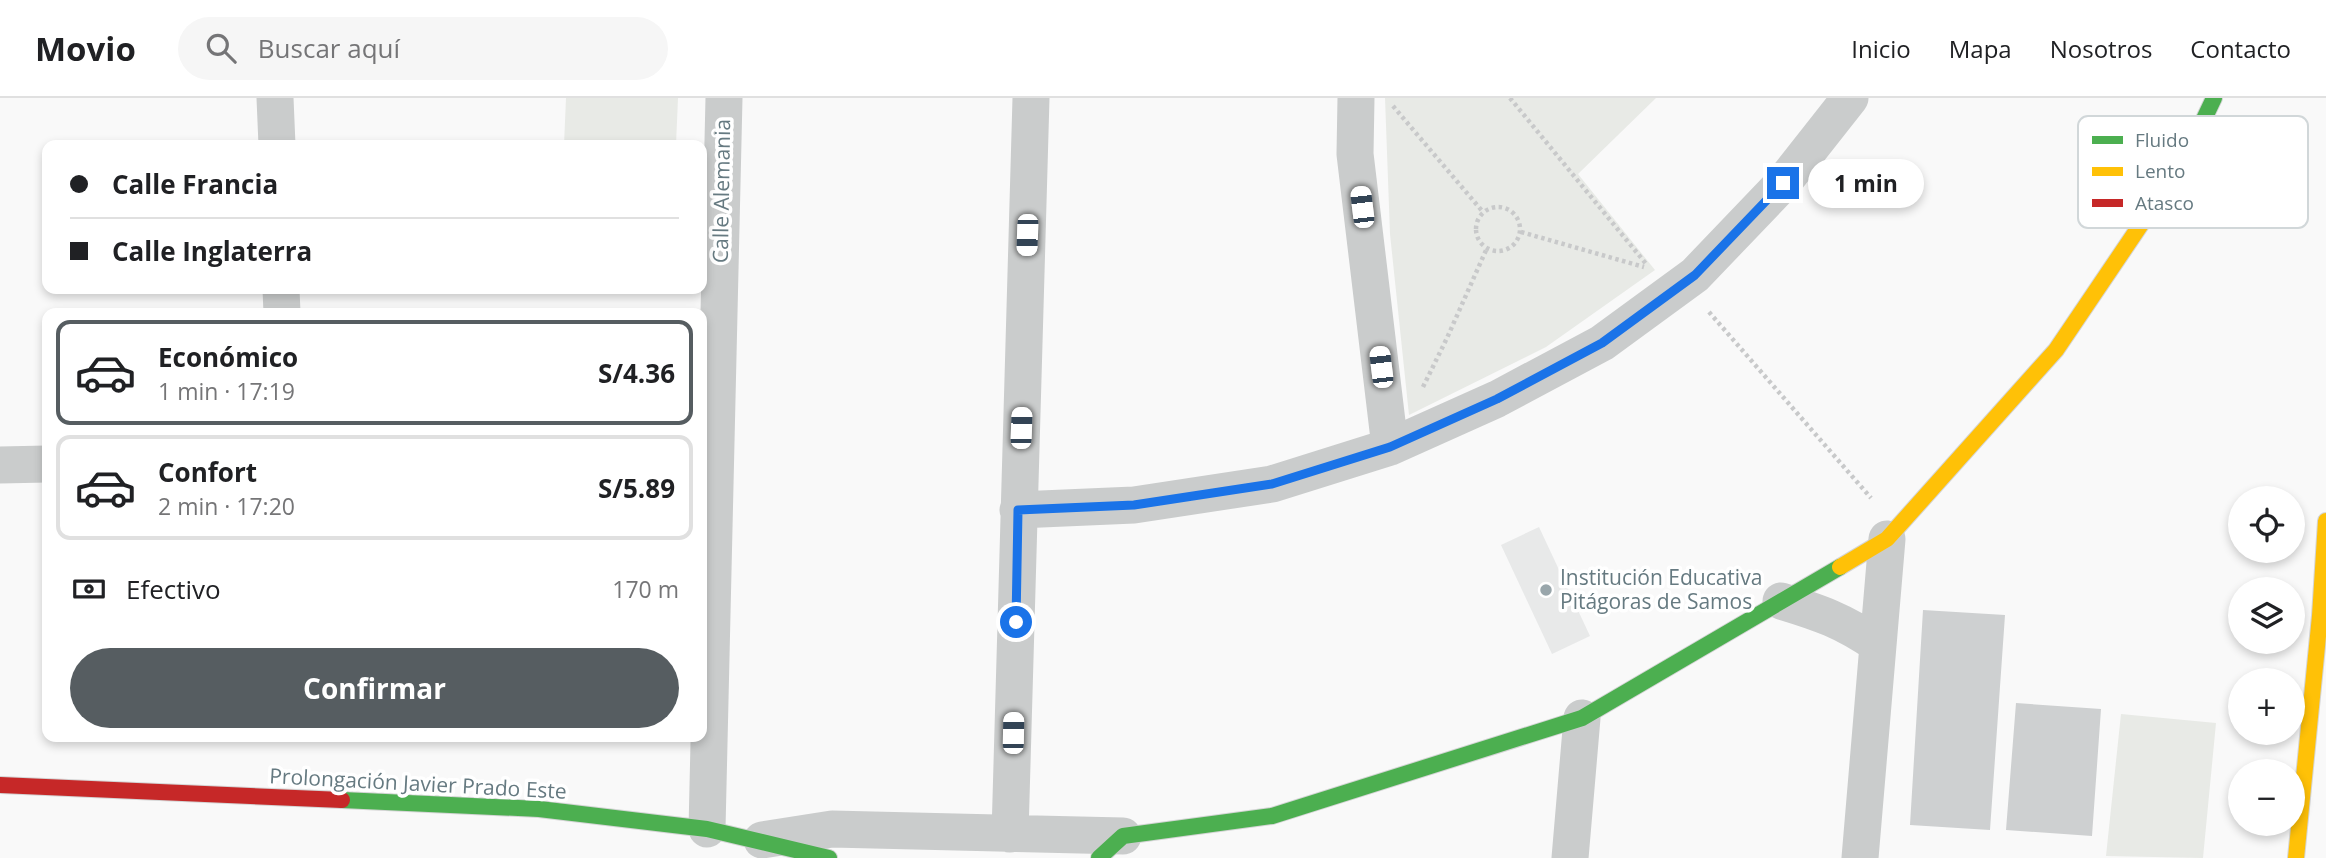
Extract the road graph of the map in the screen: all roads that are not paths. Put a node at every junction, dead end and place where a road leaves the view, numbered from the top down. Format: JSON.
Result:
{"nodes":[{"id":1,"x":275,"y":98,"type":"edge"},
{"id":2,"x":724,"y":98,"type":"edge"},
{"id":3,"x":1031,"y":98,"type":"edge"},
{"id":4,"x":1356,"y":98,"type":"edge"},
{"id":5,"x":1850,"y":98,"type":"edge"},
{"id":6,"x":2214,"y":98,"type":"edge"},
{"id":7,"x":2205,"y":116,"type":"edge"},
{"id":8,"x":277,"y":140,"type":"edge"},
{"id":9,"x":2138,"y":228,"type":"edge"},
{"id":10,"x":709,"y":444,"type":"edge"},
{"id":11,"x":1390,"y":447,"type":"junction"},
{"id":12,"x":42,"y":464,"type":"edge"},
{"id":13,"x":0,"y":465,"type":"edge"},
{"id":14,"x":1018,"y":510,"type":"junction"},
{"id":15,"x":2326,"y":521,"type":"edge"},
{"id":16,"x":1892,"y":533,"type":"junction"},
{"id":17,"x":1781,"y":601,"type":"junction"},
{"id":18,"x":1878,"y":645,"type":"junction"},
{"id":19,"x":1582,"y":718,"type":"junction"},
{"id":20,"x":0,"y":785,"type":"edge"},
{"id":21,"x":707,"y":829,"type":"junction"},
{"id":22,"x":1010,"y":834,"type":"junction"},
{"id":23,"x":762,"y":841,"type":"junction"},
{"id":24,"x":1113,"y":851,"type":"edge"},
{"id":25,"x":829,"y":858,"type":"edge"},
{"id":26,"x":1570,"y":858,"type":"edge"},
{"id":27,"x":1860,"y":858,"type":"edge"},
{"id":28,"x":2296,"y":858,"type":"edge"}],
"edges":[{"from":1,"to":8,"type":"street"},
{"from":2,"to":10,"type":"street","name":"Calle Alemania"},
{"from":3,"to":14,"type":"street"},
{"from":4,"to":11,"type":"street"},
{"from":5,"to":11,"type":"street"},
{"from":6,"to":7,"type":"street"},
{"from":9,"to":16,"type":"street"},
{"from":10,"to":21,"type":"street","name":"Calle Alemania"},
{"from":11,"to":14,"type":"street"},
{"from":12,"to":13,"type":"street"},
{"from":14,"to":22,"type":"street"},
{"from":15,"to":28,"type":"street"},
{"from":16,"to":17,"type":"street"},
{"from":16,"to":18,"type":"street"},
{"from":17,"to":18,"type":"street"},
{"from":17,"to":19,"type":"street"},
{"from":18,"to":27,"type":"street"},
{"from":19,"to":24,"type":"street"},
{"from":19,"to":26,"type":"street"},
{"from":20,"to":21,"type":"street","name":"Prolongación Javier Prado Este"},
{"from":21,"to":23,"type":"street","name":"Prolongación Javier Prado Este"},
{"from":22,"to":23,"type":"street"},
{"from":22,"to":24,"type":"street"},
{"from":23,"to":25,"type":"street","name":"Prolongación Javier Prado Este"}]}
